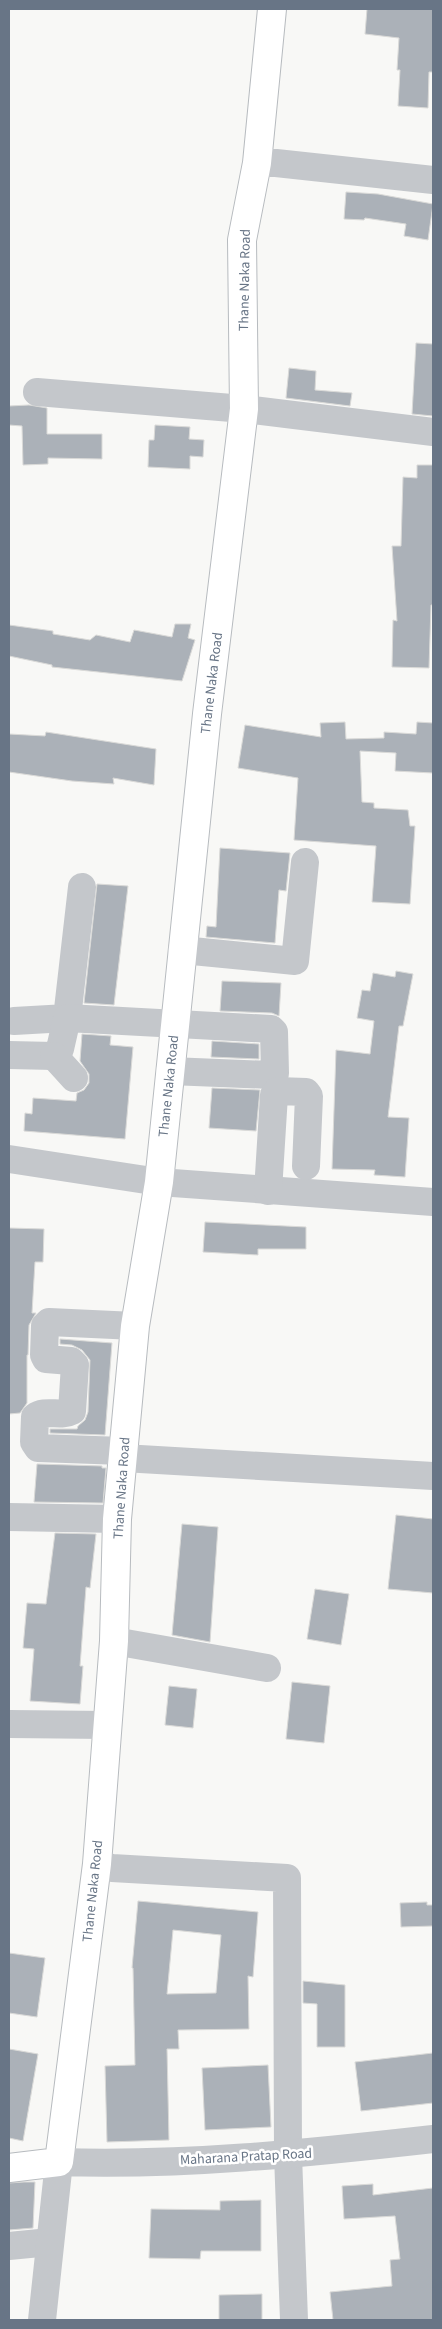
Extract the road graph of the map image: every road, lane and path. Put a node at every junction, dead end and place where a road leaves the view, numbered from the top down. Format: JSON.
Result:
{"nodes":[{"id":1,"x":272,"y":9,"type":"edge"},
{"id":2,"x":257,"y":162,"type":"junction"},
{"id":3,"x":433,"y":180,"type":"edge"},
{"id":4,"x":37,"y":392,"type":"dead end"},
{"id":5,"x":244,"y":408,"type":"junction"},
{"id":6,"x":433,"y":432,"type":"edge"},
{"id":7,"x":305,"y":862,"type":"dead end"},
{"id":8,"x":82,"y":887,"type":"dead end"},
{"id":9,"x":182,"y":950,"type":"junction"},
{"id":10,"x":67,"y":1018,"type":"junction"},
{"id":11,"x":14,"y":1021,"type":"dead end"},
{"id":12,"x":175,"y":1024,"type":"junction"},
{"id":13,"x":9,"y":1055,"type":"edge"},
{"id":14,"x":54,"y":1056,"type":"junction"},
{"id":15,"x":170,"y":1071,"type":"junction"},
{"id":16,"x":74,"y":1078,"type":"dead end"},
{"id":17,"x":9,"y":1159,"type":"edge"},
{"id":18,"x":306,"y":1166,"type":"dead end"},
{"id":19,"x":159,"y":1182,"type":"junction"},
{"id":20,"x":268,"y":1190,"type":"junction"},
{"id":21,"x":433,"y":1202,"type":"edge"},
{"id":22,"x":135,"y":1326,"type":"junction"},
{"id":23,"x":123,"y":1455,"type":"junction"},
{"id":24,"x":433,"y":1476,"type":"edge"},
{"id":25,"x":9,"y":1517,"type":"edge"},
{"id":26,"x":117,"y":1519,"type":"junction"},
{"id":27,"x":114,"y":1641,"type":"junction"},
{"id":28,"x":267,"y":1668,"type":"dead end"},
{"id":29,"x":9,"y":1724,"type":"edge"},
{"id":30,"x":107,"y":1725,"type":"junction"},
{"id":31,"x":97,"y":1864,"type":"junction"},
{"id":32,"x":433,"y":2139,"type":"edge"},
{"id":33,"x":288,"y":2155,"type":"junction"},
{"id":34,"x":59,"y":2162,"type":"junction"},
{"id":35,"x":9,"y":2168,"type":"edge"},
{"id":36,"x":50,"y":2242,"type":"junction"},
{"id":37,"x":9,"y":2246,"type":"edge"},
{"id":38,"x":42,"y":2320,"type":"edge"},
{"id":39,"x":294,"y":2320,"type":"edge"}],
"edges":[{"from":1,"to":2,"type":"main road","name":"Thane Naka Road"},
{"from":2,"to":3,"type":"street"},
{"from":2,"to":5,"type":"main road","name":"Thane Naka Road"},
{"from":4,"to":5,"type":"street"},
{"from":5,"to":6,"type":"street"},
{"from":5,"to":9,"type":"main road","name":"Thane Naka Road"},
{"from":7,"to":9,"type":"street"},
{"from":8,"to":10,"type":"street"},
{"from":9,"to":12,"type":"main road","name":"Thane Naka Road"},
{"from":10,"to":11,"type":"street"},
{"from":10,"to":12,"type":"street"},
{"from":10,"to":14,"type":"street"},
{"from":12,"to":15,"type":"main road","name":"Thane Naka Road"},
{"from":12,"to":15,"type":"street"},
{"from":13,"to":14,"type":"street"},
{"from":14,"to":16,"type":"street"},
{"from":15,"to":19,"type":"main road","name":"Thane Naka Road"},
{"from":17,"to":19,"type":"street"},
{"from":18,"to":20,"type":"street"},
{"from":19,"to":20,"type":"street"},
{"from":19,"to":22,"type":"main road","name":"Thane Naka Road"},
{"from":20,"to":21,"type":"street"},
{"from":22,"to":23,"type":"main road","name":"Thane Naka Road"},
{"from":22,"to":23,"type":"street"},
{"from":23,"to":24,"type":"street"},
{"from":23,"to":26,"type":"main road","name":"Thane Naka Road"},
{"from":25,"to":26,"type":"street"},
{"from":26,"to":27,"type":"main road","name":"Thane Naka Road"},
{"from":27,"to":28,"type":"street"},
{"from":27,"to":30,"type":"main road","name":"Thane Naka Road"},
{"from":29,"to":30,"type":"street"},
{"from":30,"to":31,"type":"main road","name":"Thane Naka Road"},
{"from":31,"to":33,"type":"street"},
{"from":31,"to":34,"type":"main road","name":"Thane Naka Road"},
{"from":32,"to":33,"type":"street","name":"Maharana Pratap Road"},
{"from":33,"to":34,"type":"street","name":"Maharana Pratap Road"},
{"from":33,"to":39,"type":"street"},
{"from":34,"to":35,"type":"main road"},
{"from":34,"to":36,"type":"street"},
{"from":36,"to":37,"type":"street"},
{"from":36,"to":38,"type":"street"}]}
